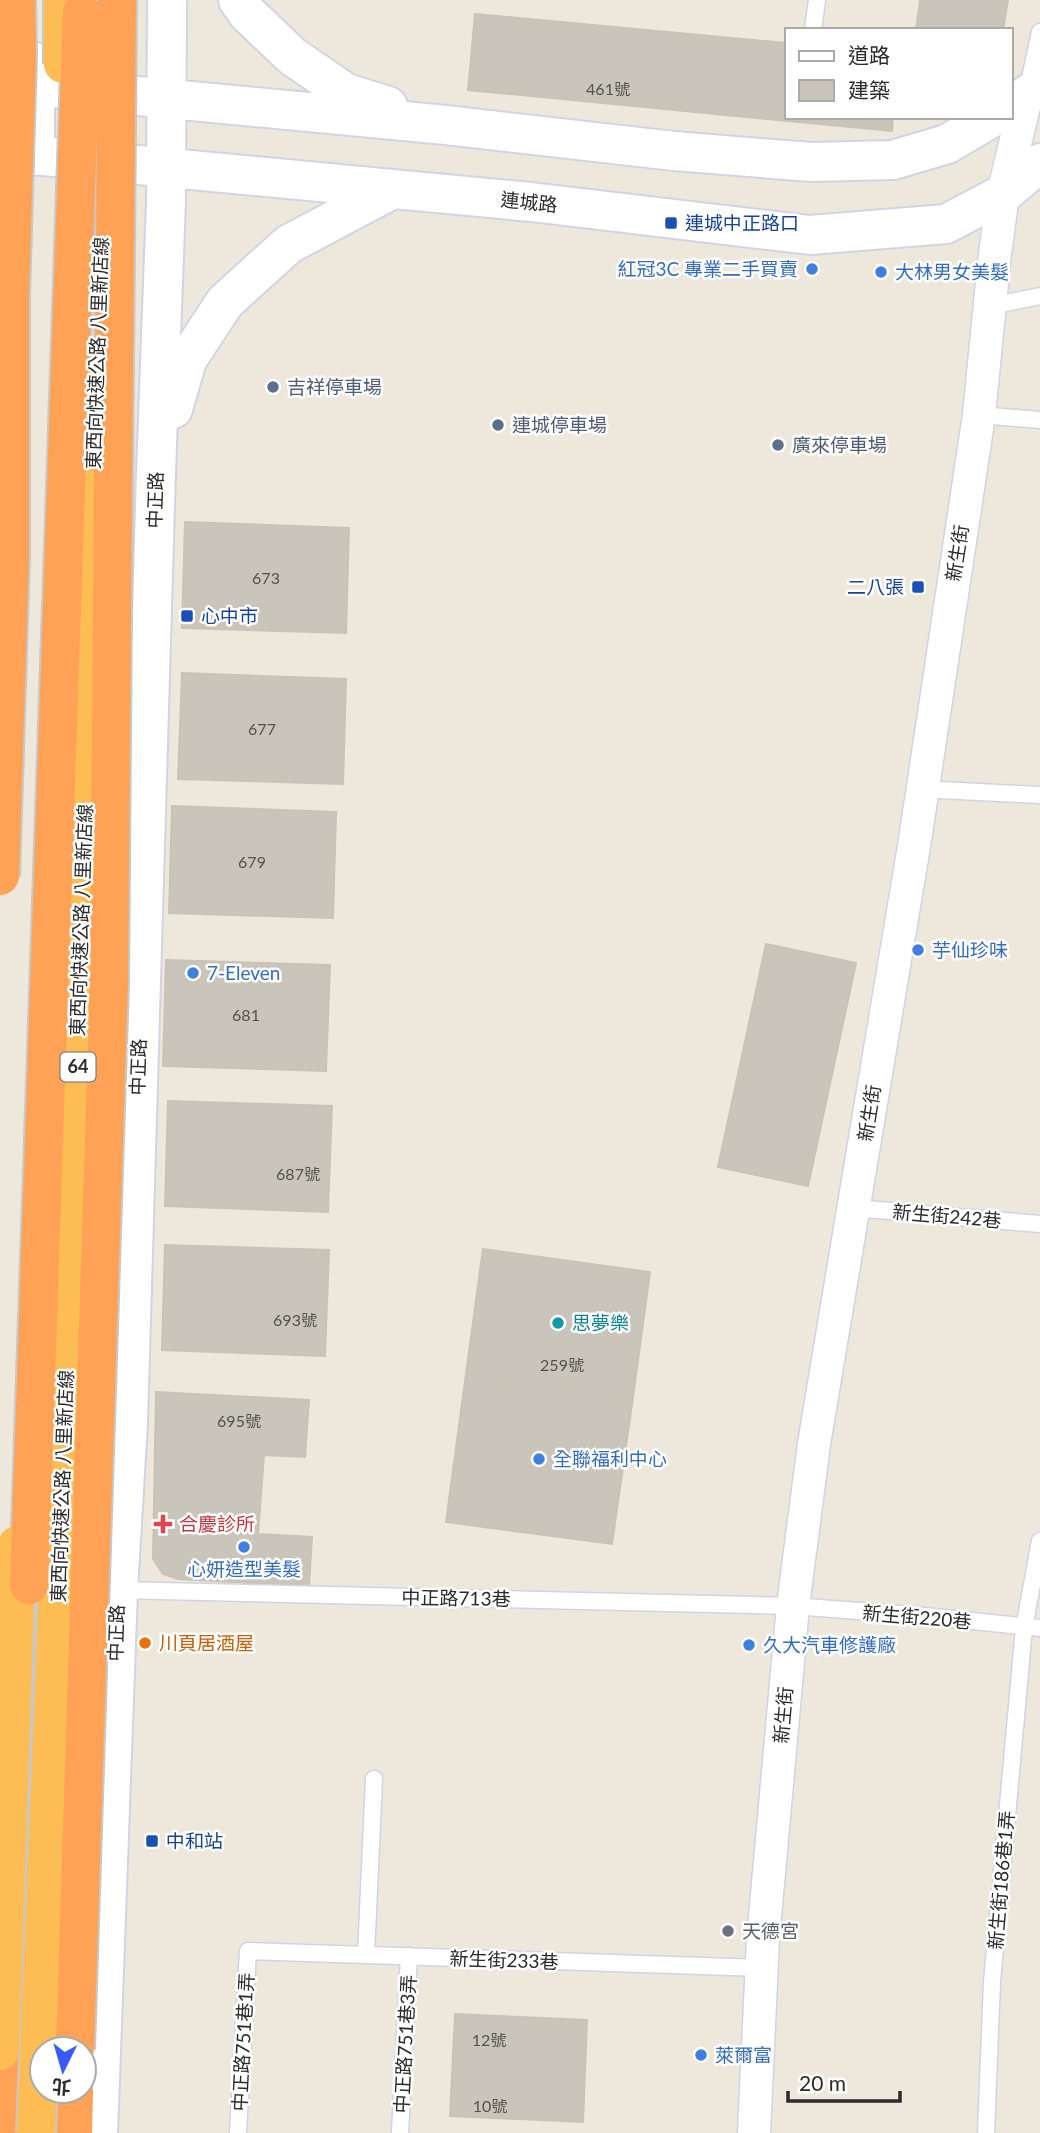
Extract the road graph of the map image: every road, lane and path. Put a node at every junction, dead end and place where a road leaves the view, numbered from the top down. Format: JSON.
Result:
{"nodes":[{"id":1,"x":16,"y":0,"type":"edge"},
{"id":2,"x":35,"y":0,"type":"edge"},
{"id":3,"x":117,"y":0,"type":"edge"},
{"id":4,"x":167,"y":0,"type":"edge"},
{"id":5,"x":238,"y":0,"type":"edge"},
{"id":6,"x":817,"y":0,"type":"edge"},
{"id":7,"x":83,"y":3,"type":"edge"},
{"id":8,"x":813,"y":28,"type":"edge"},
{"id":9,"x":1040,"y":32,"type":"edge"},
{"id":10,"x":17,"y":85,"type":"edge"},
{"id":11,"x":1026,"y":97,"type":"edge"},
{"id":12,"x":168,"y":99,"type":"junction"},
{"id":13,"x":990,"y":119,"type":"edge"},
{"id":14,"x":446,"y":125,"type":"junction"},
{"id":15,"x":18,"y":154,"type":"edge"},
{"id":16,"x":114,"y":163,"type":"junction"},
{"id":17,"x":1040,"y":163,"type":"edge"},
{"id":18,"x":167,"y":168,"type":"junction"},
{"id":19,"x":393,"y":190,"type":"junction"},
{"id":20,"x":1003,"y":194,"type":"junction"},
{"id":21,"x":1040,"y":296,"type":"edge"},
{"id":22,"x":991,"y":306,"type":"junction"},
{"id":23,"x":163,"y":314,"type":"junction"},
{"id":24,"x":979,"y":415,"type":"junction"},
{"id":25,"x":1040,"y":421,"type":"edge"},
{"id":26,"x":156,"y":472,"type":"junction"},
{"id":27,"x":921,"y":789,"type":"junction"},
{"id":28,"x":1040,"y":795,"type":"edge"},
{"id":29,"x":0,"y":876,"type":"edge"},
{"id":30,"x":854,"y":1208,"type":"junction"},
{"id":31,"x":1040,"y":1224,"type":"edge"},
{"id":32,"x":1040,"y":1541,"type":"edge"},
{"id":33,"x":118,"y":1590,"type":"junction"},
{"id":34,"x":793,"y":1606,"type":"junction"},
{"id":35,"x":1032,"y":1628,"type":"edge"},
{"id":36,"x":374,"y":1779,"type":"dead end"},
{"id":37,"x":248,"y":1951,"type":"joint"},
{"id":38,"x":366,"y":1955,"type":"junction"},
{"id":39,"x":409,"y":1956,"type":"junction"},
{"id":40,"x":761,"y":1968,"type":"junction"},
{"id":41,"x":75,"y":2035,"type":"edge"},
{"id":42,"x":0,"y":2051,"type":"edge"},
{"id":43,"x":74,"y":2105,"type":"edge"},
{"id":44,"x":12,"y":2133,"type":"edge"},
{"id":45,"x":36,"y":2133,"type":"edge"},
{"id":46,"x":73,"y":2133,"type":"edge"},
{"id":47,"x":99,"y":2133,"type":"edge"},
{"id":48,"x":238,"y":2133,"type":"edge"},
{"id":49,"x":400,"y":2133,"type":"edge"},
{"id":50,"x":754,"y":2133,"type":"edge"},
{"id":51,"x":986,"y":2133,"type":"edge"}],
"edges":[{"from":1,"to":29,"type":"highway","bridge":true},
{"from":2,"to":10,"type":"main road"},
{"from":3,"to":41,"type":"highway","bridge":true},
{"from":4,"to":12,"type":"main road","name":"中正路"},
{"from":5,"to":14,"type":"main road"},
{"from":6,"to":8,"type":"lane"},
{"from":7,"to":42,"type":"highway","number":"64","bridge":true},
{"from":7,"to":44,"type":"highway","bridge":true},
{"from":7,"to":45,"type":"highway","name":"東西向快速公路 八里新店線","number":"64","bridge":true},
{"from":9,"to":11,"type":"lane"},
{"from":10,"to":12,"type":"main road"},
{"from":10,"to":15,"type":"main road"},
{"from":11,"to":20,"type":"street","name":"新生街"},
{"from":12,"to":14,"type":"main road"},
{"from":12,"to":18,"type":"main road","name":"中正路"},
{"from":13,"to":14,"type":"main road"},
{"from":15,"to":16,"type":"main road","name":"連城路"},
{"from":16,"to":18,"type":"main road","name":"連城路"},
{"from":16,"to":23,"type":"main road"},
{"from":17,"to":20,"type":"main road","name":"連城路"},
{"from":18,"to":19,"type":"main road","name":"連城路"},
{"from":18,"to":23,"type":"main road","name":"中正路"},
{"from":19,"to":20,"type":"main road","name":"連城路"},
{"from":19,"to":26,"type":"main road"},
{"from":20,"to":22,"type":"street","name":"新生街"},
{"from":21,"to":22,"type":"lane"},
{"from":22,"to":24,"type":"street","name":"新生街"},
{"from":23,"to":26,"type":"main road","name":"中正路"},
{"from":24,"to":25,"type":"lane"},
{"from":24,"to":27,"type":"street","name":"新生街"},
{"from":26,"to":33,"type":"main road","name":"中正路"},
{"from":27,"to":28,"type":"lane"},
{"from":27,"to":30,"type":"street","name":"新生街"},
{"from":30,"to":31,"type":"lane","name":"新生街242巷"},
{"from":30,"to":34,"type":"street","name":"新生街"},
{"from":32,"to":35,"type":"lane","name":"新生街186巷1弄"},
{"from":33,"to":34,"type":"lane","name":"中正路713巷"},
{"from":33,"to":47,"type":"main road","name":"中正路"},
{"from":34,"to":35,"type":"lane","name":"新生街220巷"},
{"from":34,"to":40,"type":"street","name":"新生街"},
{"from":35,"to":51,"type":"lane","name":"新生街186巷1弄"},
{"from":36,"to":38,"type":"lane"},
{"from":37,"to":38,"type":"lane","name":"新生街233巷"},
{"from":37,"to":48,"type":"lane","name":"中正路751巷1弄"},
{"from":38,"to":39,"type":"lane","name":"新生街233巷"},
{"from":39,"to":40,"type":"lane","name":"新生街233巷"},
{"from":39,"to":49,"type":"lane","name":"中正路751巷3弄"},
{"from":40,"to":50,"type":"street","name":"新生街"},
{"from":43,"to":46,"type":"highway"}]}
